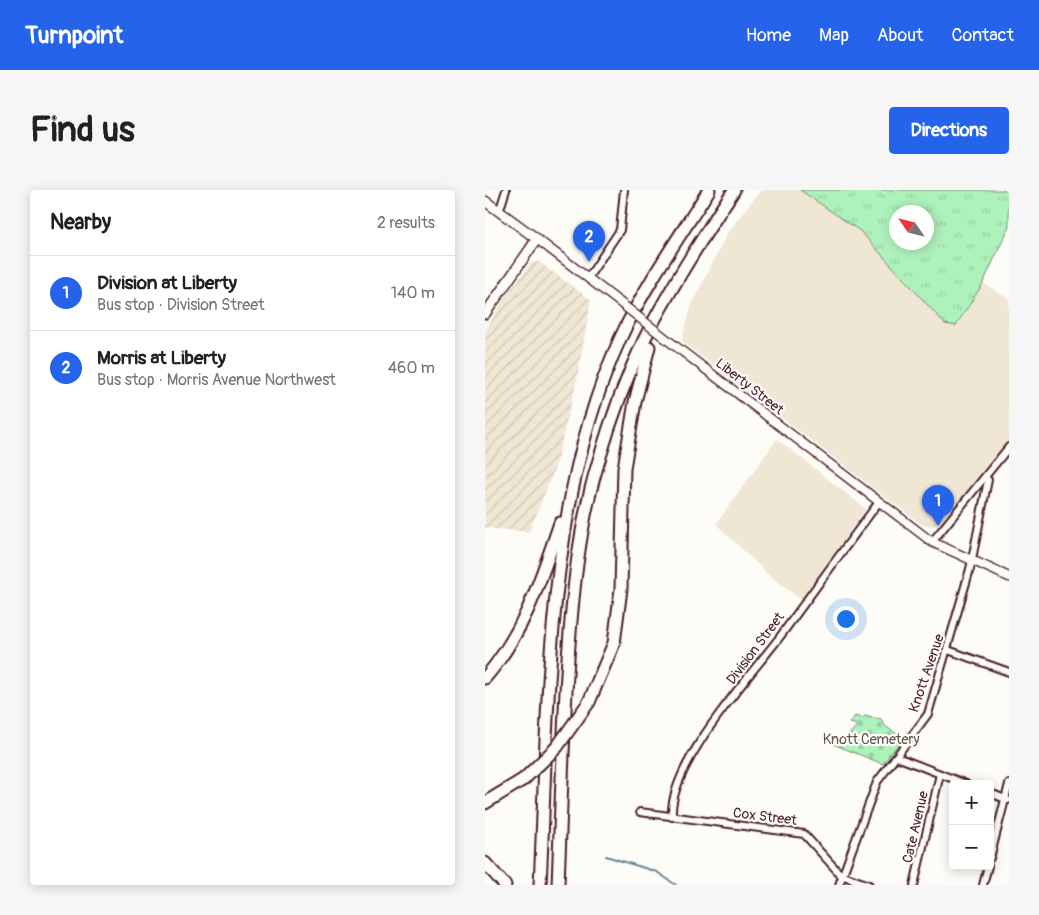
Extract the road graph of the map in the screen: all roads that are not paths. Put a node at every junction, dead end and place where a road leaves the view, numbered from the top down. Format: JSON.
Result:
{"nodes":[{"id":1,"x":506,"y":190,"type":"edge"},
{"id":2,"x":624,"y":190,"type":"edge"},
{"id":3,"x":709,"y":190,"type":"edge"},
{"id":4,"x":734,"y":190,"type":"edge"},
{"id":5,"x":485,"y":201,"type":"edge"},
{"id":6,"x":499,"y":212,"type":"junction"},
{"id":7,"x":537,"y":239,"type":"junction"},
{"id":8,"x":588,"y":278,"type":"junction"},
{"id":9,"x":678,"y":279,"type":"junction"},
{"id":10,"x":485,"y":314,"type":"edge"},
{"id":11,"x":1009,"y":448,"type":"edge"},
{"id":12,"x":580,"y":462,"type":"junction"},
{"id":13,"x":987,"y":478,"type":"junction"},
{"id":14,"x":879,"y":502,"type":"junction"},
{"id":15,"x":932,"y":542,"type":"junction"},
{"id":16,"x":971,"y":562,"type":"junction"},
{"id":17,"x":1009,"y":577,"type":"edge"},
{"id":18,"x":948,"y":650,"type":"junction"},
{"id":19,"x":1009,"y":672,"type":"edge"},
{"id":20,"x":485,"y":678,"type":"edge"},
{"id":21,"x":897,"y":757,"type":"junction"},
{"id":22,"x":940,"y":774,"type":"junction"},
{"id":23,"x":956,"y":780,"type":"edge"},
{"id":24,"x":1009,"y":784,"type":"edge"},
{"id":25,"x":994,"y":794,"type":"edge"},
{"id":26,"x":1007,"y":799,"type":"edge"},
{"id":27,"x":485,"y":803,"type":"edge"},
{"id":28,"x":640,"y":812,"type":"dead end"},
{"id":29,"x":672,"y":817,"type":"junction"},
{"id":30,"x":994,"y":844,"type":"edge"},
{"id":31,"x":485,"y":863,"type":"edge"},
{"id":32,"x":987,"y":870,"type":"edge"},
{"id":33,"x":841,"y":875,"type":"junction"},
{"id":34,"x":505,"y":885,"type":"edge"},
{"id":35,"x":540,"y":885,"type":"edge"},
{"id":36,"x":558,"y":885,"type":"edge"},
{"id":37,"x":839,"y":885,"type":"edge"},
{"id":38,"x":869,"y":885,"type":"edge"},
{"id":39,"x":914,"y":885,"type":"edge"},
{"id":40,"x":983,"y":885,"type":"edge"}],
"edges":[{"from":1,"to":6,"type":"street"},
{"from":2,"to":8,"type":"street"},
{"from":3,"to":12,"type":"highway"},
{"from":4,"to":9,"type":"highway"},
{"from":5,"to":6,"type":"main road","name":"Liberty Street"},
{"from":6,"to":7,"type":"main road","name":"Liberty Street"},
{"from":7,"to":8,"type":"street","name":"Liberty Street"},
{"from":7,"to":10,"type":"main road"},
{"from":8,"to":14,"type":"street","name":"Liberty Street","bridge":true},
{"from":9,"to":27,"type":"highway","bridge":true},
{"from":9,"to":36,"type":"highway"},
{"from":11,"to":13,"type":"street"},
{"from":12,"to":20,"type":"highway"},
{"from":12,"to":35,"type":"highway"},
{"from":13,"to":15,"type":"street"},
{"from":13,"to":16,"type":"street","name":"Knott Avenue"},
{"from":14,"to":15,"type":"street","name":"Liberty Street"},
{"from":14,"to":29,"type":"street","name":"Division Street"},
{"from":15,"to":16,"type":"street","name":"Liberty Street"},
{"from":16,"to":17,"type":"street","name":"Liberty Street"},
{"from":16,"to":18,"type":"street","name":"Knott Avenue"},
{"from":18,"to":19,"type":"street"},
{"from":18,"to":21,"type":"street","name":"Knott Avenue"},
{"from":21,"to":22,"type":"street"},
{"from":21,"to":33,"type":"street","name":"Knott Avenue"},
{"from":22,"to":23,"type":"street"},
{"from":22,"to":39,"type":"street","name":"Cate Avenue"},
{"from":24,"to":26,"type":"street"},
{"from":25,"to":26,"type":"street"},
{"from":26,"to":30,"type":"street"},
{"from":28,"to":29,"type":"street","name":"Cox Street"},
{"from":29,"to":33,"type":"street","name":"Cox Street"},
{"from":31,"to":34,"type":"highway"},
{"from":32,"to":40,"type":"street"},
{"from":33,"to":37,"type":"street","name":"Knott Avenue"},
{"from":33,"to":38,"type":"street","name":"Cox Street"}]}
